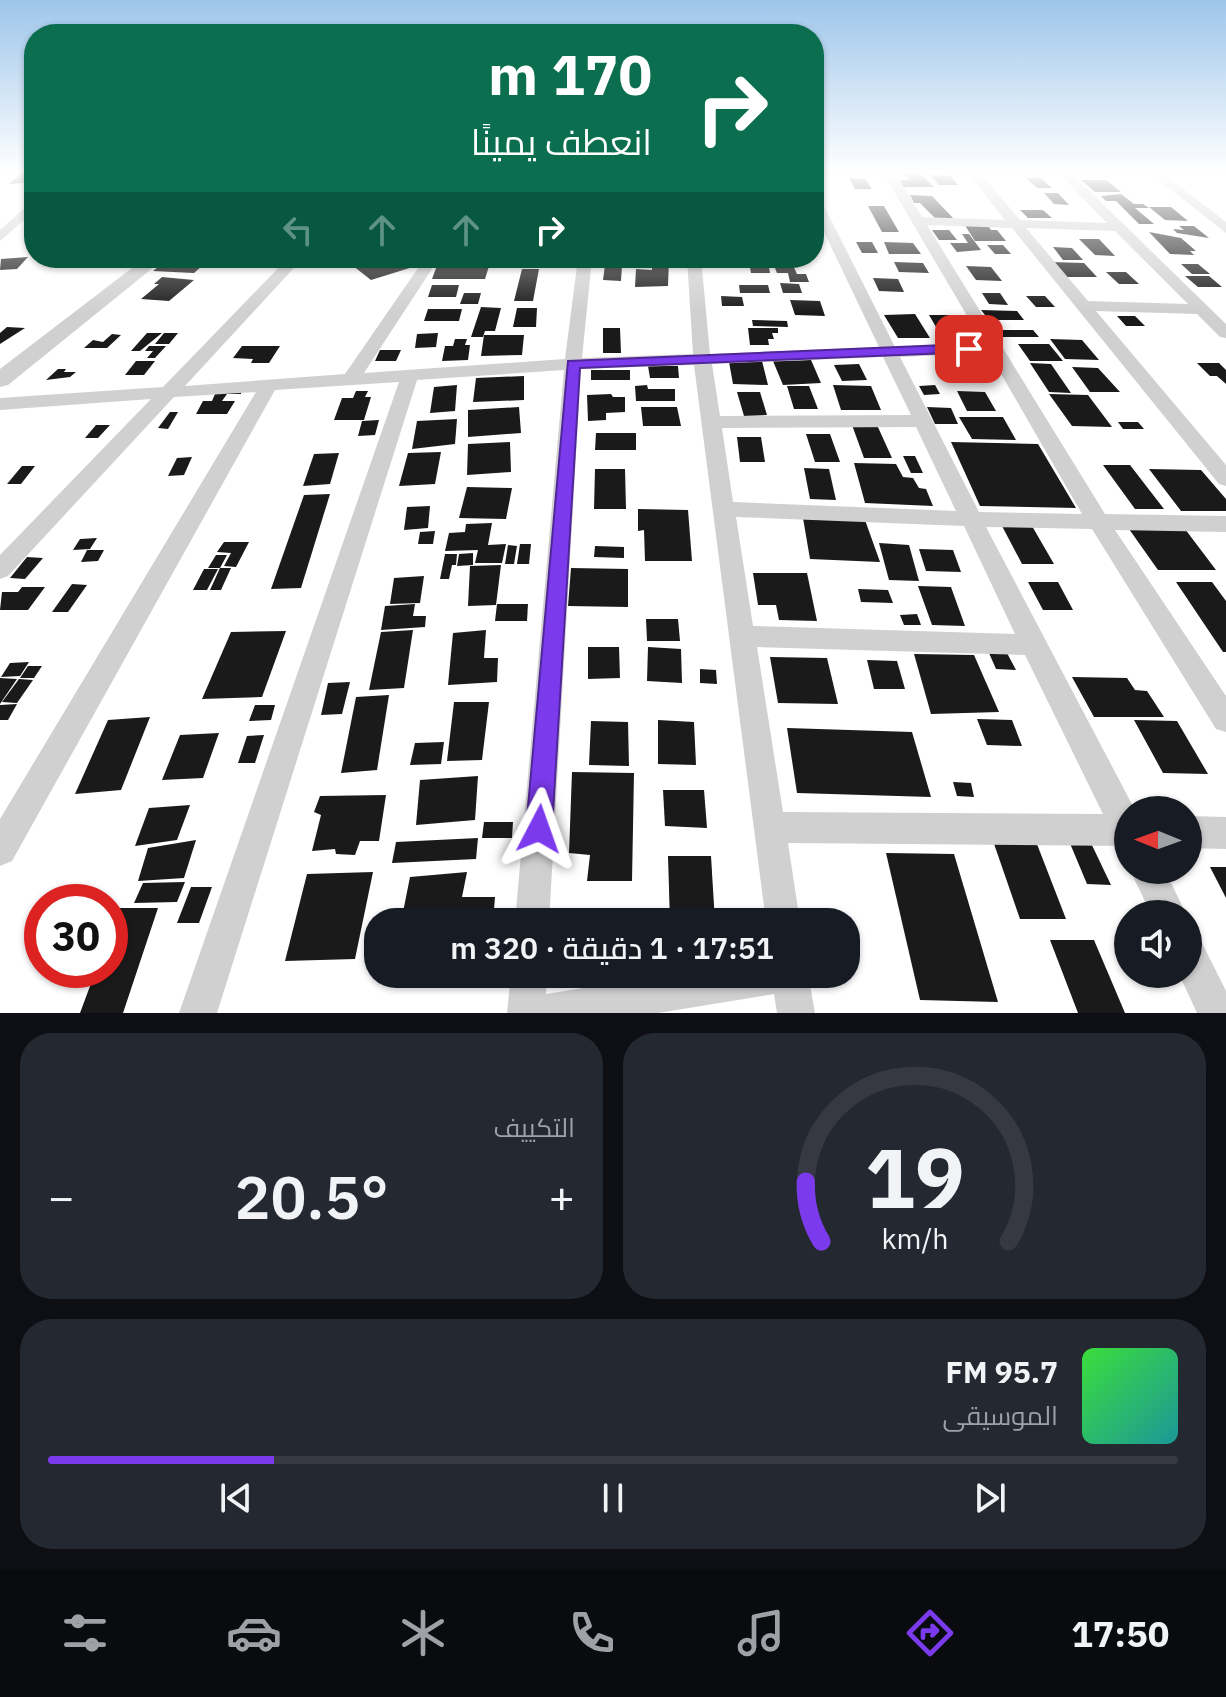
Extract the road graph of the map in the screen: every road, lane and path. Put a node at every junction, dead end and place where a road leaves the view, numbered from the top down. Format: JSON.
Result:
{"nodes":[{"id":1,"x":824,"y":218,"type":"edge"},
{"id":2,"x":916,"y":218,"type":"edge"},
{"id":3,"x":1011,"y":218,"type":"edge"},
{"id":4,"x":1108,"y":218,"type":"edge"},
{"id":5,"x":918,"y":221,"type":"junction"},
{"id":6,"x":7,"y":223,"type":"edge"},
{"id":7,"x":1015,"y":223,"type":"junction"},
{"id":8,"x":1117,"y":227,"type":"junction"},
{"id":9,"x":0,"y":237,"type":"edge"},
{"id":10,"x":143,"y":268,"type":"edge"},
{"id":11,"x":286,"y":268,"type":"edge"},
{"id":12,"x":425,"y":268,"type":"edge"},
{"id":13,"x":584,"y":268,"type":"edge"},
{"id":14,"x":695,"y":268,"type":"edge"},
{"id":15,"x":1082,"y":306,"type":"junction"},
{"id":16,"x":1200,"y":309,"type":"junction"},
{"id":17,"x":1226,"y":333,"type":"edge"},
{"id":18,"x":995,"y":348,"type":"junction"},
{"id":19,"x":891,"y":351,"type":"junction"},
{"id":20,"x":702,"y":359,"type":"junction"},
{"id":21,"x":573,"y":364,"type":"junction"},
{"id":22,"x":410,"y":375,"type":"junction"},
{"id":23,"x":0,"y":380,"type":"edge"},
{"id":24,"x":350,"y":381,"type":"junction"},
{"id":25,"x":267,"y":388,"type":"junction"},
{"id":26,"x":164,"y":395,"type":"junction"},
{"id":27,"x":0,"y":404,"type":"edge"},
{"id":28,"x":924,"y":421,"type":"junction"},
{"id":29,"x":713,"y":422,"type":"junction"},
{"id":30,"x":1226,"y":479,"type":"edge"},
{"id":31,"x":724,"y":509,"type":"junction"},
{"id":32,"x":972,"y":519,"type":"junction"},
{"id":33,"x":1098,"y":521,"type":"junction"},
{"id":34,"x":1226,"y":524,"type":"edge"},
{"id":35,"x":0,"y":570,"type":"edge"},
{"id":36,"x":740,"y":636,"type":"junction"},
{"id":37,"x":1033,"y":645,"type":"junction"},
{"id":38,"x":1226,"y":720,"type":"edge"},
{"id":39,"x":1114,"y":803,"type":"edge"},
{"id":40,"x":770,"y":827,"type":"junction"},
{"id":41,"x":1114,"y":830,"type":"edge"},
{"id":42,"x":1202,"y":832,"type":"edge"},
{"id":43,"x":1226,"y":833,"type":"edge"},
{"id":44,"x":0,"y":850,"type":"edge"},
{"id":45,"x":533,"y":908,"type":"edge"},
{"id":46,"x":781,"y":908,"type":"edge"},
{"id":47,"x":1202,"y":982,"type":"edge"},
{"id":48,"x":528,"y":988,"type":"edge"},
{"id":49,"x":698,"y":988,"type":"edge"},
{"id":50,"x":792,"y":988,"type":"edge"},
{"id":51,"x":198,"y":1013,"type":"edge"},
{"id":52,"x":526,"y":1013,"type":"edge"},
{"id":53,"x":545,"y":1013,"type":"edge"},
{"id":54,"x":796,"y":1013,"type":"edge"},
{"id":55,"x":1217,"y":1013,"type":"edge"}],
"edges":[{"from":1,"to":19,"type":"street"},
{"from":2,"to":5,"type":"street"},
{"from":3,"to":7,"type":"street"},
{"from":4,"to":8,"type":"street"},
{"from":5,"to":7,"type":"street"},
{"from":5,"to":18,"type":"street"},
{"from":6,"to":9,"type":"street"},
{"from":7,"to":8,"type":"street"},
{"from":7,"to":15,"type":"street"},
{"from":8,"to":16,"type":"street"},
{"from":10,"to":23,"type":"street"},
{"from":11,"to":26,"type":"street"},
{"from":12,"to":24,"type":"street"},
{"from":13,"to":21,"type":"street"},
{"from":14,"to":20,"type":"street"},
{"from":15,"to":16,"type":"street"},
{"from":15,"to":30,"type":"street"},
{"from":16,"to":17,"type":"street"},
{"from":18,"to":19,"type":"street"},
{"from":18,"to":33,"type":"street"},
{"from":19,"to":20,"type":"street"},
{"from":19,"to":28,"type":"street"},
{"from":20,"to":21,"type":"street"},
{"from":20,"to":29,"type":"street"},
{"from":21,"to":22,"type":"street"},
{"from":21,"to":45,"type":"street"},
{"from":22,"to":24,"type":"street"},
{"from":22,"to":51,"type":"street"},
{"from":24,"to":25,"type":"street"},
{"from":25,"to":26,"type":"street"},
{"from":25,"to":44,"type":"street"},
{"from":26,"to":27,"type":"street"},
{"from":26,"to":35,"type":"street"},
{"from":28,"to":29,"type":"street"},
{"from":28,"to":32,"type":"street"},
{"from":29,"to":31,"type":"street"},
{"from":31,"to":32,"type":"street"},
{"from":31,"to":36,"type":"street"},
{"from":32,"to":33,"type":"street"},
{"from":32,"to":37,"type":"street"},
{"from":33,"to":34,"type":"street"},
{"from":33,"to":38,"type":"street"},
{"from":36,"to":37,"type":"street"},
{"from":36,"to":40,"type":"street"},
{"from":37,"to":39,"type":"street"},
{"from":40,"to":41,"type":"street"},
{"from":40,"to":46,"type":"street"},
{"from":42,"to":43,"type":"street"},
{"from":47,"to":55,"type":"street"},
{"from":48,"to":52,"type":"street"},
{"from":49,"to":53,"type":"street"},
{"from":50,"to":54,"type":"street"}]}
